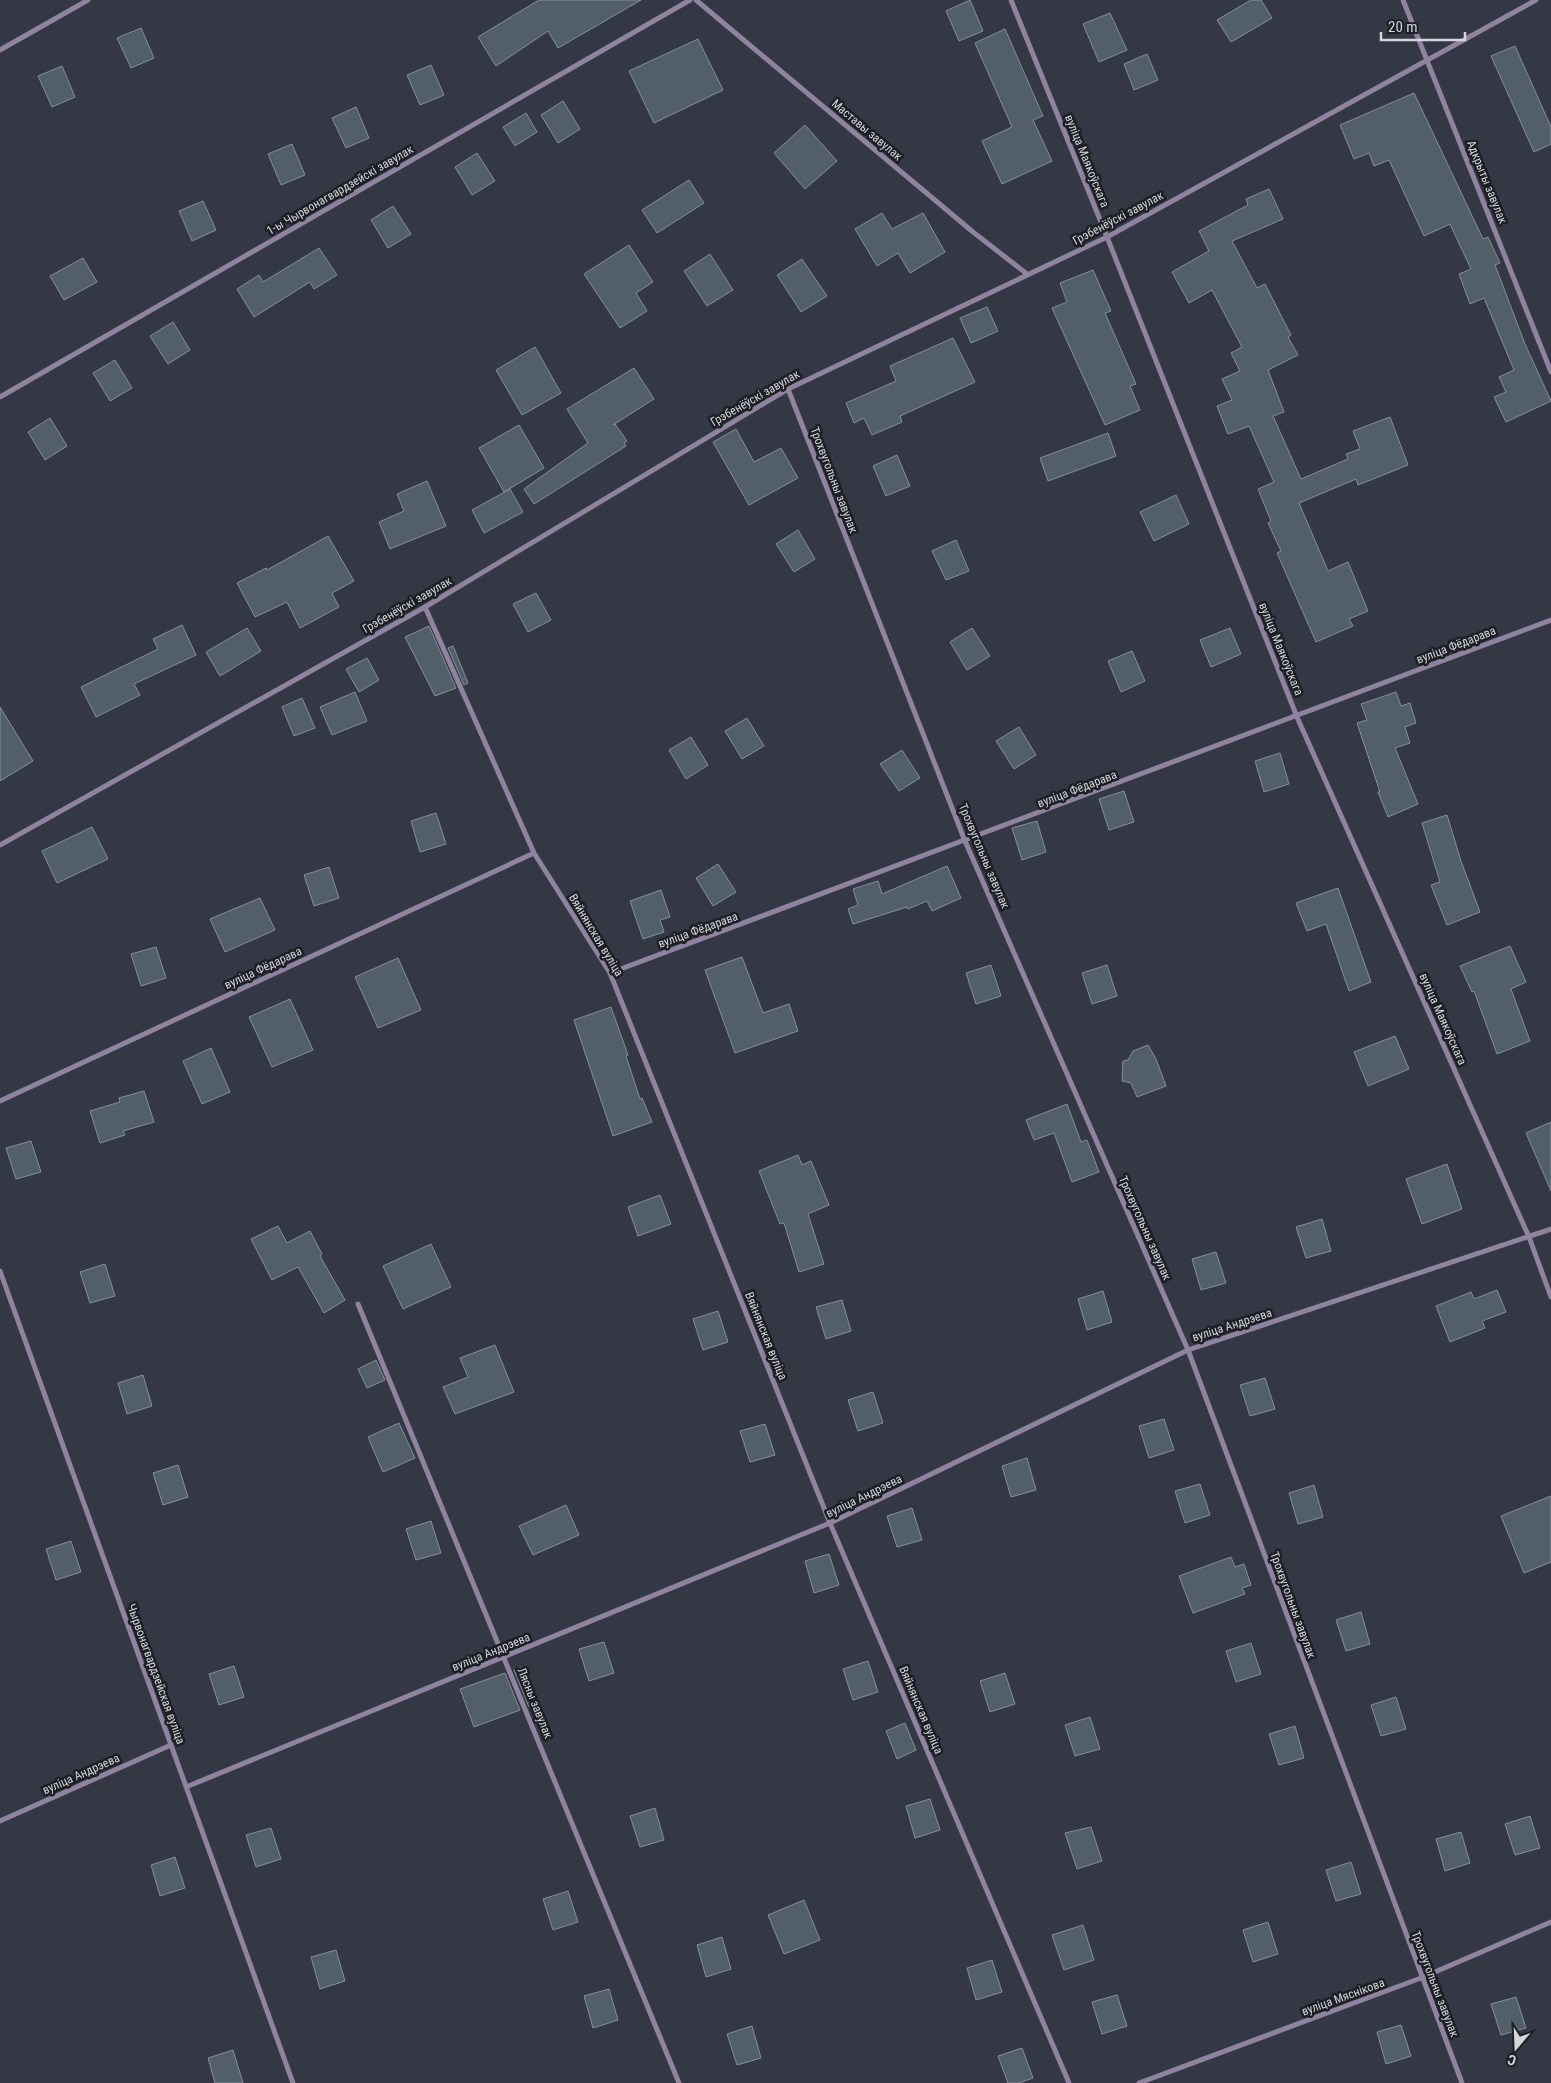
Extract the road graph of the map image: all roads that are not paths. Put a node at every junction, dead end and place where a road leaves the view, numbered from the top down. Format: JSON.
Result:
{"nodes":[{"id":1,"x":88,"y":0,"type":"edge"},
{"id":2,"x":690,"y":0,"type":"edge"},
{"id":3,"x":696,"y":0,"type":"edge"},
{"id":4,"x":1011,"y":0,"type":"edge"},
{"id":5,"x":1403,"y":0,"type":"edge"},
{"id":6,"x":1536,"y":0,"type":"edge"},
{"id":7,"x":0,"y":50,"type":"edge"},
{"id":8,"x":1428,"y":60,"type":"junction"},
{"id":9,"x":1107,"y":237,"type":"junction"},
{"id":10,"x":1027,"y":274,"type":"junction"},
{"id":11,"x":1551,"y":372,"type":"edge"},
{"id":12,"x":788,"y":389,"type":"junction"},
{"id":13,"x":0,"y":397,"type":"edge"},
{"id":14,"x":425,"y":607,"type":"junction"},
{"id":15,"x":1551,"y":620,"type":"edge"},
{"id":16,"x":1297,"y":716,"type":"junction"},
{"id":17,"x":966,"y":842,"type":"junction"},
{"id":18,"x":0,"y":845,"type":"edge"},
{"id":19,"x":534,"y":853,"type":"junction"},
{"id":20,"x":610,"y":974,"type":"junction"},
{"id":21,"x":0,"y":1101,"type":"edge"},
{"id":22,"x":1551,"y":1229,"type":"edge"},
{"id":23,"x":1529,"y":1237,"type":"junction"},
{"id":24,"x":0,"y":1271,"type":"edge"},
{"id":25,"x":1551,"y":1296,"type":"edge"},
{"id":26,"x":358,"y":1304,"type":"dead end"},
{"id":27,"x":1188,"y":1350,"type":"junction"},
{"id":28,"x":830,"y":1523,"type":"junction"},
{"id":29,"x":505,"y":1656,"type":"junction"},
{"id":30,"x":171,"y":1745,"type":"junction"},
{"id":31,"x":186,"y":1787,"type":"junction"},
{"id":32,"x":0,"y":1821,"type":"edge"},
{"id":33,"x":1551,"y":1922,"type":"edge"},
{"id":34,"x":1422,"y":1978,"type":"junction"},
{"id":35,"x":293,"y":2083,"type":"edge"},
{"id":36,"x":680,"y":2083,"type":"edge"},
{"id":37,"x":1069,"y":2083,"type":"edge"},
{"id":38,"x":1139,"y":2083,"type":"edge"},
{"id":39,"x":1462,"y":2083,"type":"edge"}],
"edges":[{"from":1,"to":7,"type":"street"},
{"from":2,"to":13,"type":"street","name":"1-ы Чырвонагвардзейскі завулак"},
{"from":3,"to":10,"type":"street","name":"Маставы завулак"},
{"from":4,"to":9,"type":"street","name":"вуліца Маякоўскага"},
{"from":5,"to":8,"type":"street","name":"Адкрыты завулак"},
{"from":6,"to":8,"type":"street","name":"Грэбенёўскі завулак"},
{"from":8,"to":9,"type":"street","name":"Грэбенёўскі завулак"},
{"from":8,"to":11,"type":"street","name":"Адкрыты завулак"},
{"from":9,"to":10,"type":"street","name":"Грэбенёўскі завулак"},
{"from":9,"to":16,"type":"street","name":"вуліца Маякоўскага"},
{"from":10,"to":12,"type":"street","name":"Грэбенёўскі завулак"},
{"from":12,"to":14,"type":"street","name":"Грэбенёўскі завулак"},
{"from":12,"to":17,"type":"street","name":"Трохвугольны завулак"},
{"from":14,"to":18,"type":"street","name":"Грэбенёўскі завулак"},
{"from":14,"to":19,"type":"street","name":"Вяйнянская вуліца"},
{"from":15,"to":16,"type":"street","name":"вуліца Фёдарава"},
{"from":16,"to":17,"type":"street","name":"вуліца Фёдарава"},
{"from":16,"to":23,"type":"street","name":"вуліца Маякоўскага"},
{"from":17,"to":20,"type":"street","name":"вуліца Фёдарава"},
{"from":17,"to":27,"type":"street","name":"Трохвугольны завулак"},
{"from":19,"to":20,"type":"street","name":"Вяйнянская вуліца"},
{"from":19,"to":21,"type":"street","name":"вуліца Фёдарава"},
{"from":20,"to":28,"type":"street","name":"Вяйнянская вуліца"},
{"from":22,"to":23,"type":"street","name":"вуліца Андрэева"},
{"from":23,"to":25,"type":"street","name":"вуліца Маякоўскага"},
{"from":23,"to":27,"type":"street","name":"вуліца Андрэева"},
{"from":24,"to":30,"type":"street","name":"Чырвонагвардзейская вуліца"},
{"from":26,"to":29,"type":"street","name":"Лясны завулак"},
{"from":27,"to":28,"type":"street","name":"вуліца Андрэева"},
{"from":27,"to":34,"type":"street","name":"Трохвугольны завулак"},
{"from":28,"to":29,"type":"street","name":"вуліца Андрэева"},
{"from":28,"to":37,"type":"street","name":"Вяйнянская вуліца"},
{"from":29,"to":31,"type":"street","name":"вуліца Андрэева"},
{"from":29,"to":36,"type":"street","name":"Лясны завулак"},
{"from":30,"to":31,"type":"street","name":"Чырвонагвардзейская вуліца"},
{"from":30,"to":32,"type":"street","name":"вуліца Андрэева"},
{"from":31,"to":35,"type":"street","name":"Чырвонагвардзейская вуліца"},
{"from":33,"to":34,"type":"street","name":"вуліца Мяснікова"},
{"from":34,"to":38,"type":"street","name":"вуліца Мяснікова"},
{"from":34,"to":39,"type":"street","name":"Трохвугольны завулак"}]}
